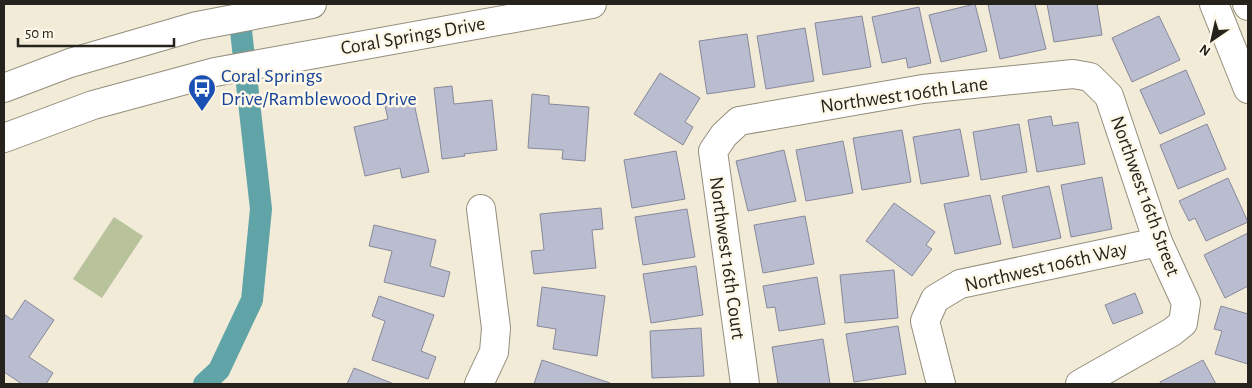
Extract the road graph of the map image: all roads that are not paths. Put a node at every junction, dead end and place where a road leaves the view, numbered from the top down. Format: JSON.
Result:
{"nodes":[{"id":1,"x":312,"y":4,"type":"edge"},
{"id":2,"x":592,"y":4,"type":"edge"},
{"id":3,"x":1214,"y":4,"type":"edge"},
{"id":4,"x":1090,"y":77,"type":"joint"},
{"id":5,"x":4,"y":88,"type":"edge"},
{"id":6,"x":1248,"y":89,"type":"edge"},
{"id":7,"x":724,"y":135,"type":"joint"},
{"id":8,"x":4,"y":138,"type":"edge"},
{"id":9,"x":481,"y":209,"type":"dead end"},
{"id":10,"x":1158,"y":242,"type":"junction"},
{"id":11,"x":479,"y":384,"type":"edge"},
{"id":12,"x":744,"y":384,"type":"edge"},
{"id":13,"x":941,"y":384,"type":"edge"},
{"id":14,"x":1080,"y":384,"type":"edge"}],
"edges":[{"from":1,"to":5,"type":"street"},
{"from":2,"to":8,"type":"street","name":"Coral Springs Drive"},
{"from":3,"to":6,"type":"street"},
{"from":4,"to":7,"type":"street","name":"Northwest 106th Lane"},
{"from":4,"to":10,"type":"street","name":"Northwest 16th Street"},
{"from":7,"to":12,"type":"street","name":"Northwest 16th Court"},
{"from":9,"to":11,"type":"street"},
{"from":10,"to":13,"type":"street","name":"Northwest 106th Way"},
{"from":10,"to":14,"type":"street","name":"Northwest 16th Street"}]}
